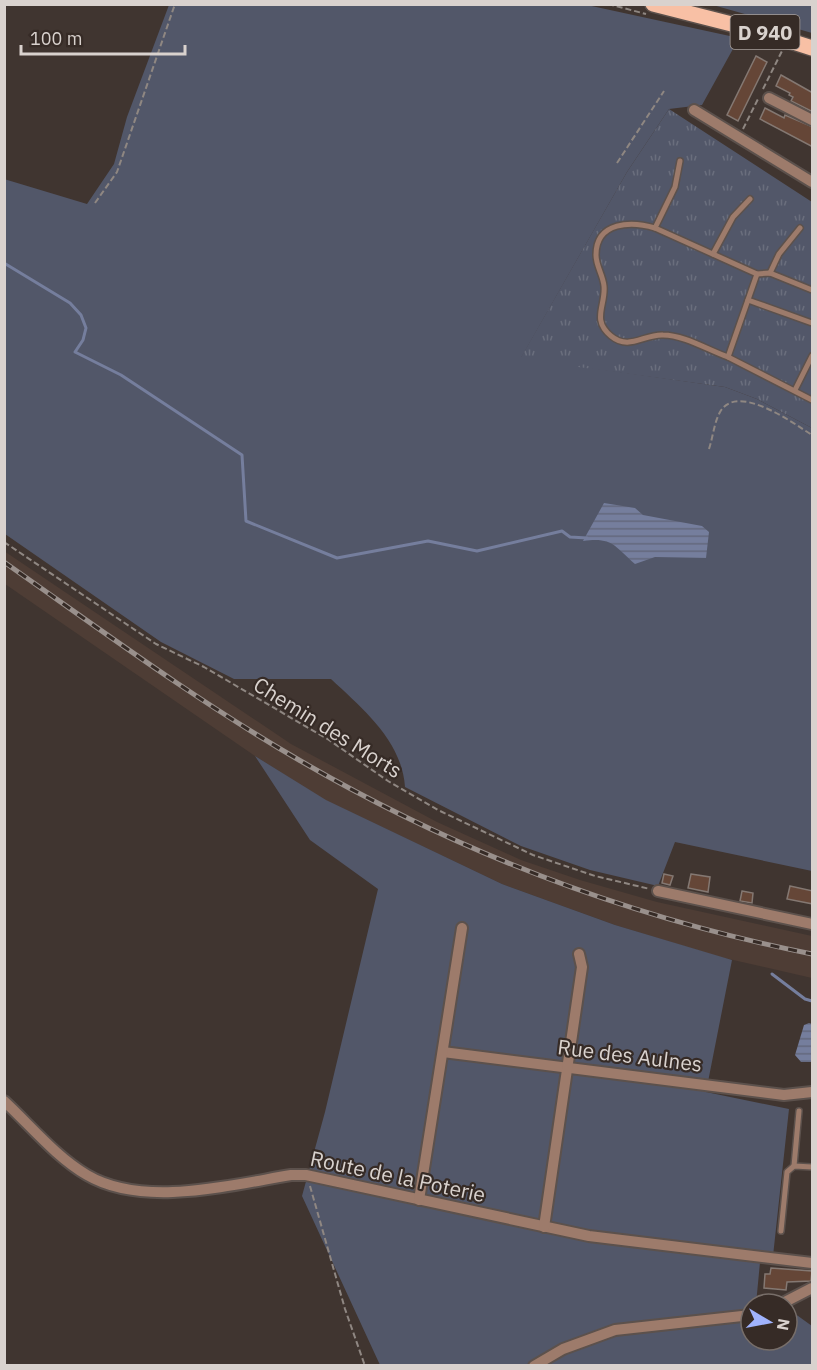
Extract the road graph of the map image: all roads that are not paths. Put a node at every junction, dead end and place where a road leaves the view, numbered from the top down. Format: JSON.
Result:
{"nodes":[{"id":1,"x":653,"y":4,"type":"edge"},
{"id":2,"x":813,"y":48,"type":"edge"},
{"id":3,"x":769,"y":98,"type":"dead end"},
{"id":4,"x":694,"y":110,"type":"dead end"},
{"id":5,"x":813,"y":120,"type":"edge"},
{"id":6,"x":680,"y":161,"type":"dead end"},
{"id":7,"x":813,"y":182,"type":"edge"},
{"id":8,"x":750,"y":199,"type":"dead end"},
{"id":9,"x":655,"y":228,"type":"junction"},
{"id":10,"x":800,"y":228,"type":"dead end"},
{"id":11,"x":713,"y":254,"type":"junction"},
{"id":12,"x":771,"y":273,"type":"junction"},
{"id":13,"x":757,"y":274,"type":"junction"},
{"id":14,"x":813,"y":290,"type":"edge"},
{"id":15,"x":748,"y":300,"type":"junction"},
{"id":16,"x":813,"y":323,"type":"edge"},
{"id":17,"x":813,"y":356,"type":"edge"},
{"id":18,"x":728,"y":357,"type":"junction"},
{"id":19,"x":795,"y":390,"type":"junction"},
{"id":20,"x":813,"y":400,"type":"edge"},
{"id":21,"x":658,"y":891,"type":"road end"},
{"id":22,"x":813,"y":924,"type":"edge"},
{"id":23,"x":462,"y":928,"type":"dead end"},
{"id":24,"x":579,"y":954,"type":"dead end"},
{"id":25,"x":443,"y":1052,"type":"junction"},
{"id":26,"x":567,"y":1067,"type":"junction"},
{"id":27,"x":813,"y":1092,"type":"edge"},
{"id":28,"x":4,"y":1101,"type":"edge"},
{"id":29,"x":800,"y":1111,"type":"dead end"},
{"id":30,"x":794,"y":1166,"type":"junction"},
{"id":31,"x":813,"y":1167,"type":"edge"},
{"id":32,"x":419,"y":1200,"type":"junction"},
{"id":33,"x":544,"y":1227,"type":"junction"},
{"id":34,"x":781,"y":1231,"type":"dead end"},
{"id":35,"x":813,"y":1263,"type":"edge"},
{"id":36,"x":813,"y":1288,"type":"edge"},
{"id":37,"x":799,"y":1295,"type":"edge"},
{"id":38,"x":739,"y":1317,"type":"edge"},
{"id":39,"x":534,"y":1365,"type":"edge"}],
"edges":[{"from":1,"to":2,"type":"main road","number":"D 940"},
{"from":3,"to":5,"type":"street"},
{"from":4,"to":7,"type":"street"},
{"from":6,"to":9,"type":"lane"},
{"from":8,"to":11,"type":"lane"},
{"from":9,"to":11,"type":"lane"},
{"from":9,"to":18,"type":"lane"},
{"from":10,"to":12,"type":"lane"},
{"from":11,"to":13,"type":"lane"},
{"from":12,"to":13,"type":"lane"},
{"from":12,"to":14,"type":"lane"},
{"from":13,"to":15,"type":"lane"},
{"from":15,"to":16,"type":"lane"},
{"from":15,"to":18,"type":"lane"},
{"from":17,"to":19,"type":"lane"},
{"from":18,"to":19,"type":"lane"},
{"from":19,"to":20,"type":"lane"},
{"from":21,"to":22,"type":"street"},
{"from":23,"to":25,"type":"street"},
{"from":24,"to":26,"type":"street"},
{"from":25,"to":26,"type":"street","name":"Rue des Aulnes"},
{"from":25,"to":32,"type":"street"},
{"from":26,"to":27,"type":"street","name":"Rue des Aulnes"},
{"from":26,"to":33,"type":"street"},
{"from":28,"to":32,"type":"street","name":"Route de la Poterie"},
{"from":29,"to":30,"type":"lane"},
{"from":30,"to":31,"type":"lane"},
{"from":30,"to":34,"type":"lane"},
{"from":32,"to":33,"type":"street","name":"Route de la Poterie"},
{"from":33,"to":35,"type":"street","name":"Route de la Poterie"},
{"from":36,"to":37,"type":"street"},
{"from":38,"to":39,"type":"street"}]}
